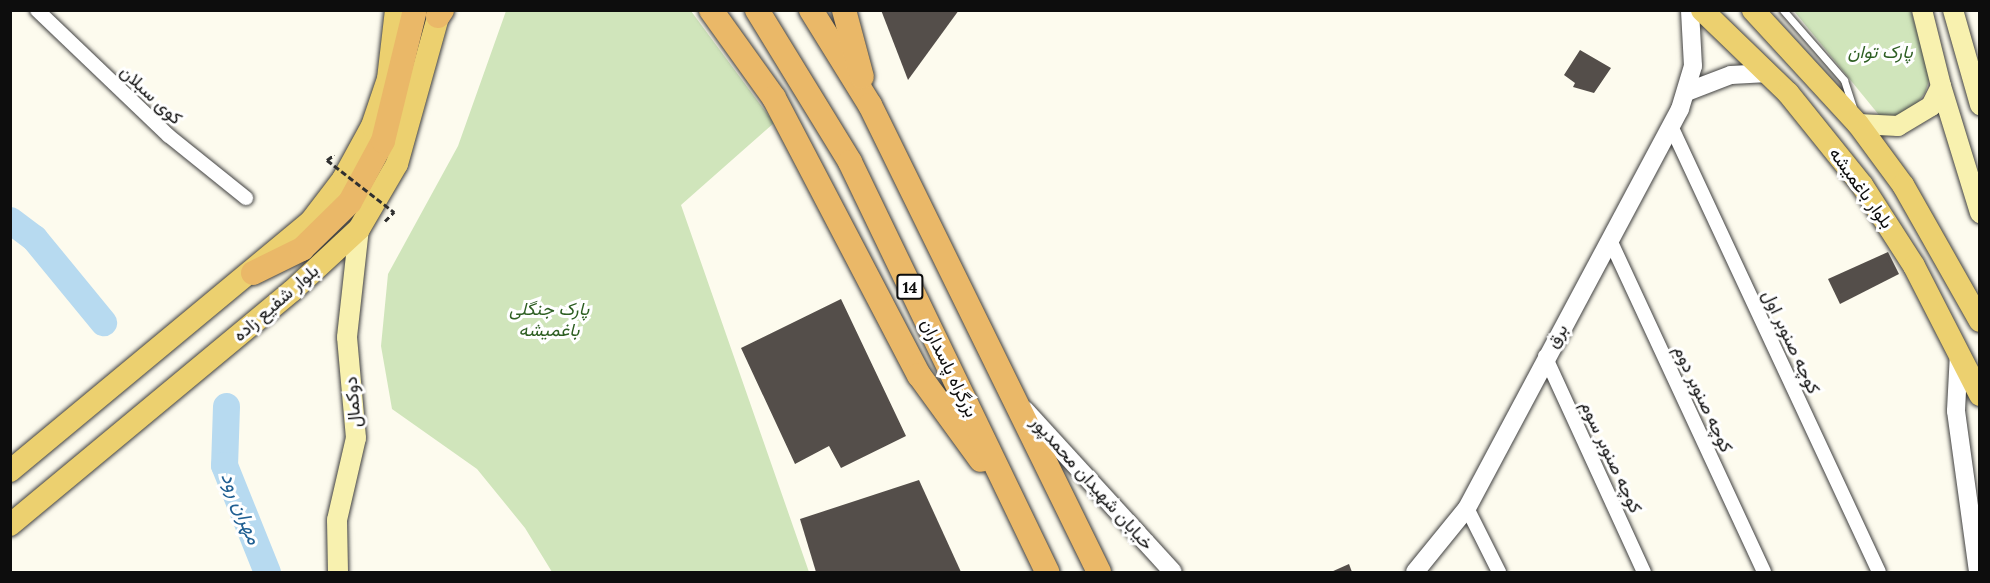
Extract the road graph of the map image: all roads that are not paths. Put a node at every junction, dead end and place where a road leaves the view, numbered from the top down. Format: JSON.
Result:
{"nodes":[{"id":1,"x":38,"y":10,"type":"edge"},
{"id":2,"x":396,"y":10,"type":"edge"},
{"id":3,"x":711,"y":10,"type":"edge"},
{"id":4,"x":757,"y":10,"type":"edge"},
{"id":5,"x":811,"y":10,"type":"edge"},
{"id":6,"x":843,"y":10,"type":"edge"},
{"id":7,"x":1690,"y":10,"type":"edge"},
{"id":8,"x":1702,"y":10,"type":"edge"},
{"id":9,"x":1753,"y":10,"type":"edge"},
{"id":10,"x":1783,"y":10,"type":"edge"},
{"id":11,"x":1922,"y":10,"type":"edge"},
{"id":12,"x":1953,"y":10,"type":"edge"},
{"id":13,"x":434,"y":12,"type":"edge"},
{"id":14,"x":1974,"y":68,"type":"edge"},
{"id":15,"x":1768,"y":73,"type":"junction"},
{"id":16,"x":1941,"y":86,"type":"junction"},
{"id":17,"x":1689,"y":91,"type":"junction"},
{"id":18,"x":870,"y":105,"type":"junction"},
{"id":19,"x":1980,"y":105,"type":"edge"},
{"id":20,"x":1858,"y":124,"type":"junction"},
{"id":21,"x":1671,"y":126,"type":"junction"},
{"id":22,"x":246,"y":198,"type":"dead end"},
{"id":23,"x":1980,"y":213,"type":"edge"},
{"id":24,"x":358,"y":229,"type":"junction"},
{"id":25,"x":1610,"y":240,"type":"junction"},
{"id":26,"x":253,"y":273,"type":"junction"},
{"id":27,"x":1980,"y":321,"type":"edge"},
{"id":28,"x":1959,"y":349,"type":"junction"},
{"id":29,"x":1545,"y":356,"type":"junction"},
{"id":30,"x":1010,"y":393,"type":"junction"},
{"id":31,"x":1980,"y":395,"type":"edge"},
{"id":32,"x":10,"y":471,"type":"edge"},
{"id":33,"x":1467,"y":508,"type":"junction"},
{"id":34,"x":1018,"y":511,"type":"junction"},
{"id":35,"x":10,"y":525,"type":"edge"},
{"id":36,"x":1421,"y":570,"type":"edge"},
{"id":37,"x":338,"y":573,"type":"edge"},
{"id":38,"x":1047,"y":573,"type":"edge"},
{"id":39,"x":1099,"y":573,"type":"edge"},
{"id":40,"x":1173,"y":573,"type":"edge"},
{"id":41,"x":1499,"y":573,"type":"edge"},
{"id":42,"x":1644,"y":573,"type":"edge"},
{"id":43,"x":1764,"y":573,"type":"edge"},
{"id":44,"x":1879,"y":573,"type":"edge"},
{"id":45,"x":1978,"y":573,"type":"edge"}],
"edges":[{"from":1,"to":22,"type":"street","name":"کوی سبلان"},
{"from":2,"to":26,"type":"main road","name":"بلوار شفیع زاده"},
{"from":3,"to":34,"type":"highway"},
{"from":4,"to":34,"type":"highway","name":"بزرگراه پاسداران","number":"14"},
{"from":5,"to":18,"type":"highway","number":"14"},
{"from":6,"to":18,"type":"highway"},
{"from":7,"to":17,"type":"street"},
{"from":8,"to":15,"type":"main road","name":"بلوار باغمیشه"},
{"from":9,"to":20,"type":"main road","name":"بلوار باغمیشه"},
{"from":10,"to":20,"type":"lane"},
{"from":11,"to":16,"type":"main road"},
{"from":12,"to":14,"type":"main road"},
{"from":13,"to":24,"type":"main road","name":"بلوار شفیع زاده"},
{"from":13,"to":26,"type":"highway"},
{"from":14,"to":19,"type":"main road"},
{"from":15,"to":17,"type":"street"},
{"from":15,"to":28,"type":"main road","name":"بلوار باغمیشه"},
{"from":16,"to":20,"type":"main road"},
{"from":16,"to":23,"type":"main road"},
{"from":17,"to":21,"type":"street","name":"برق"},
{"from":18,"to":30,"type":"highway","number":"14"},
{"from":20,"to":27,"type":"main road","name":"بلوار باغمیشه"},
{"from":21,"to":25,"type":"street","name":"برق"},
{"from":21,"to":44,"type":"street","name":"کوچه صنوبر اول"},
{"from":24,"to":35,"type":"main road","name":"بلوار شفیع زاده"},
{"from":24,"to":37,"type":"main road","name":"دوکمال"},
{"from":25,"to":29,"type":"street","name":"برق"},
{"from":25,"to":43,"type":"street","name":"کوچه صنوبر دوم"},
{"from":26,"to":32,"type":"main road","name":"بلوار شفیع زاده"},
{"from":28,"to":31,"type":"main road","name":"بلوار باغمیشه"},
{"from":28,"to":45,"type":"street"},
{"from":29,"to":33,"type":"street","name":"برق"},
{"from":29,"to":42,"type":"street","name":"کوچه صنوبر سوم"},
{"from":30,"to":39,"type":"highway","number":"14"},
{"from":30,"to":40,"type":"street","name":"خیابان شهیدان محمدپور"},
{"from":33,"to":36,"type":"street","name":"برق"},
{"from":33,"to":41,"type":"street"},
{"from":34,"to":38,"type":"highway","name":"بزرگراه پاسداران","number":"14"}]}
